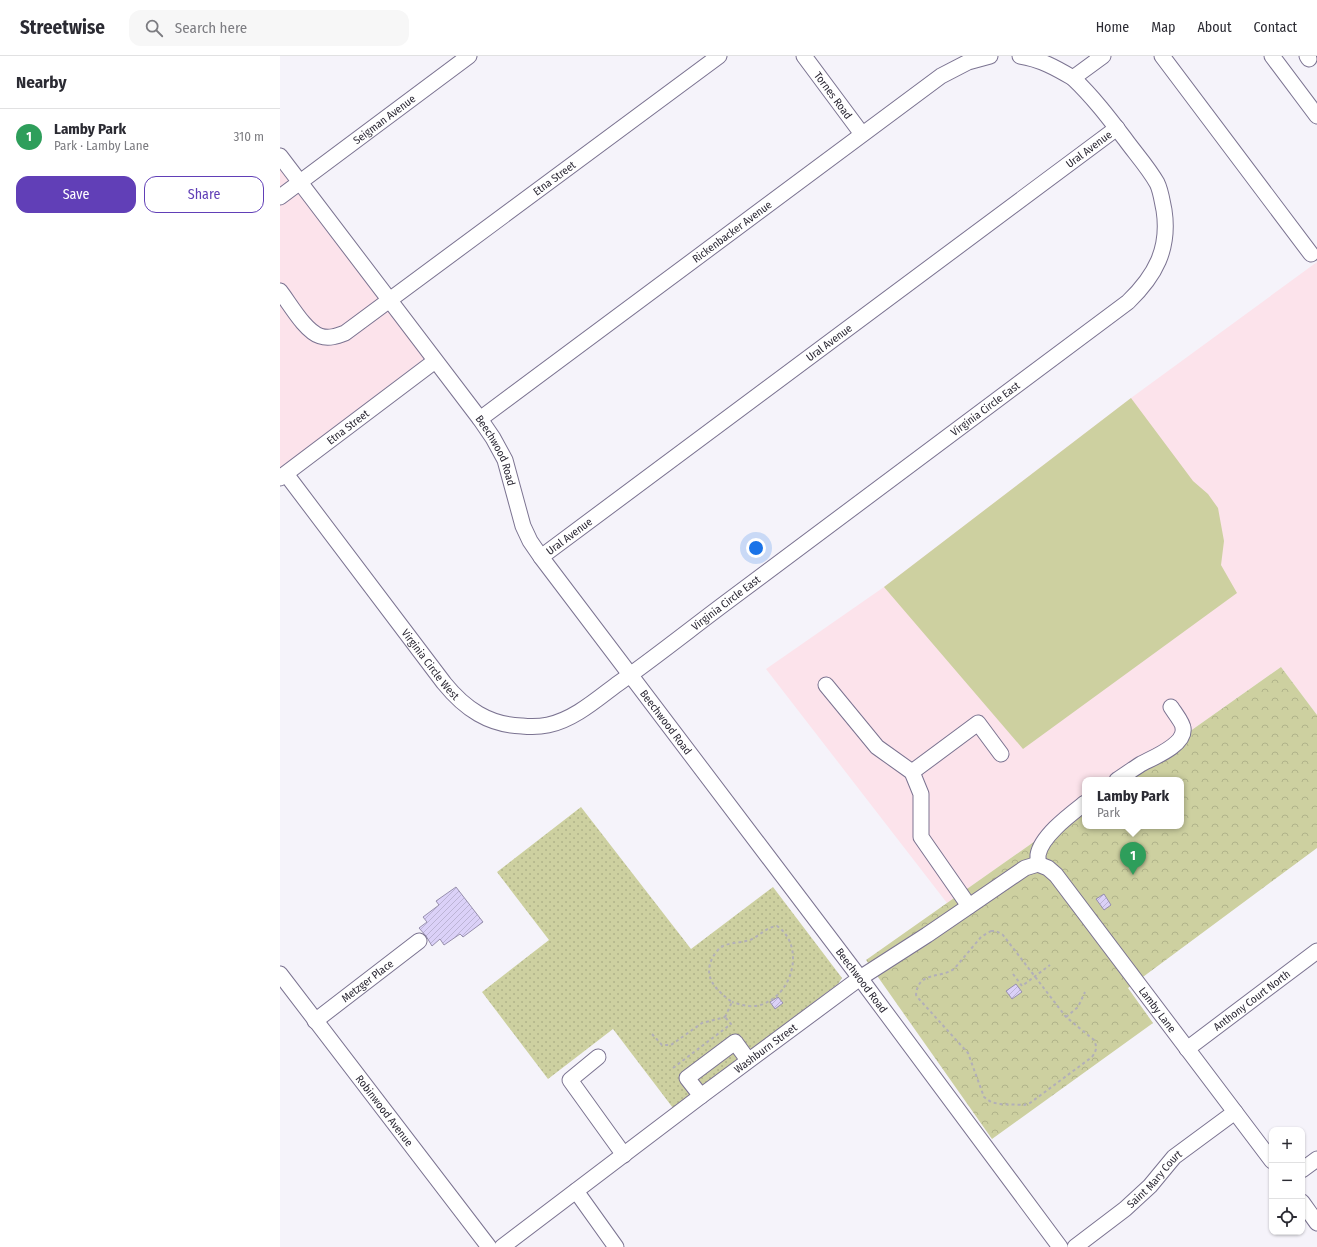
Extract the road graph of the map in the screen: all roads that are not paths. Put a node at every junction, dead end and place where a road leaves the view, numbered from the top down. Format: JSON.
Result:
{"nodes":[{"id":1,"x":469,"y":56,"type":"edge"},
{"id":2,"x":719,"y":56,"type":"edge"},
{"id":3,"x":804,"y":56,"type":"edge"},
{"id":4,"x":990,"y":56,"type":"edge"},
{"id":5,"x":1020,"y":56,"type":"edge"},
{"id":6,"x":1103,"y":56,"type":"edge"},
{"id":7,"x":1162,"y":56,"type":"edge"},
{"id":8,"x":1272,"y":56,"type":"edge"},
{"id":9,"x":1073,"y":78,"type":"junction"},
{"id":10,"x":1317,"y":116,"type":"edge"},
{"id":11,"x":1117,"y":128,"type":"junction"},
{"id":12,"x":862,"y":134,"type":"junction"},
{"id":13,"x":280,"y":156,"type":"edge"},
{"id":14,"x":300,"y":182,"type":"junction"},
{"id":15,"x":280,"y":196,"type":"edge"},
{"id":16,"x":1311,"y":254,"type":"dead end"},
{"id":17,"x":280,"y":292,"type":"edge"},
{"id":18,"x":390,"y":301,"type":"junction"},
{"id":19,"x":435,"y":360,"type":"junction"},
{"id":20,"x":480,"y":419,"type":"junction"},
{"id":21,"x":283,"y":476,"type":"edge"},
{"id":22,"x":541,"y":557,"type":"junction"},
{"id":23,"x":630,"y":675,"type":"junction"},
{"id":24,"x":826,"y":685,"type":"dead end"},
{"id":25,"x":1171,"y":707,"type":"dead end"},
{"id":26,"x":1001,"y":754,"type":"dead end"},
{"id":27,"x":912,"y":772,"type":"junction"},
{"id":28,"x":1122,"y":777,"type":"edge"},
{"id":29,"x":1082,"y":805,"type":"edge"},
{"id":30,"x":1038,"y":864,"type":"junction"},
{"id":31,"x":969,"y":906,"type":"junction"},
{"id":32,"x":419,"y":941,"type":"dead end"},
{"id":33,"x":1317,"y":951,"type":"edge"},
{"id":34,"x":280,"y":974,"type":"edge"},
{"id":35,"x":860,"y":978,"type":"junction"},
{"id":36,"x":315,"y":1020,"type":"junction"},
{"id":37,"x":1187,"y":1049,"type":"junction"},
{"id":38,"x":598,"y":1057,"type":"dead end"},
{"id":39,"x":748,"y":1060,"type":"junction"},
{"id":40,"x":701,"y":1096,"type":"junction"},
{"id":41,"x":1235,"y":1112,"type":"junction"},
{"id":42,"x":624,"y":1154,"type":"junction"},
{"id":43,"x":1269,"y":1157,"type":"edge"},
{"id":44,"x":1317,"y":1159,"type":"edge"},
{"id":45,"x":1305,"y":1168,"type":"edge"},
{"id":46,"x":576,"y":1191,"type":"junction"},
{"id":47,"x":1305,"y":1206,"type":"edge"},
{"id":48,"x":1317,"y":1223,"type":"edge"},
{"id":49,"x":489,"y":1247,"type":"edge"},
{"id":50,"x":502,"y":1247,"type":"edge"},
{"id":51,"x":616,"y":1247,"type":"edge"},
{"id":52,"x":1060,"y":1247,"type":"edge"},
{"id":53,"x":1075,"y":1247,"type":"edge"}],
"edges":[{"from":1,"to":14,"type":"street","name":"Seigman Avenue"},
{"from":2,"to":18,"type":"street","name":"Etna Street"},
{"from":3,"to":12,"type":"street","name":"Tornes Road"},
{"from":4,"to":12,"type":"street","name":"Rickenbacker Avenue"},
{"from":5,"to":9,"type":"street"},
{"from":6,"to":9,"type":"street"},
{"from":7,"to":16,"type":"street"},
{"from":8,"to":10,"type":"street"},
{"from":9,"to":11,"type":"street","name":"Virginia Circle East"},
{"from":11,"to":22,"type":"street","name":"Ural Avenue"},
{"from":11,"to":23,"type":"street","name":"Virginia Circle East"},
{"from":12,"to":20,"type":"street","name":"Rickenbacker Avenue"},
{"from":13,"to":14,"type":"street","name":"Beechwood Road"},
{"from":14,"to":15,"type":"street","name":"Seigman Avenue"},
{"from":14,"to":18,"type":"street","name":"Beechwood Road"},
{"from":17,"to":18,"type":"street","name":"Etna Street"},
{"from":18,"to":19,"type":"street","name":"Beechwood Road"},
{"from":19,"to":20,"type":"street","name":"Beechwood Road"},
{"from":19,"to":21,"type":"street","name":"Etna Street"},
{"from":20,"to":22,"type":"street","name":"Beechwood Road"},
{"from":21,"to":23,"type":"street","name":"Virginia Circle West"},
{"from":22,"to":23,"type":"street","name":"Beechwood Road"},
{"from":23,"to":35,"type":"street","name":"Beechwood Road"},
{"from":24,"to":27,"type":"street"},
{"from":25,"to":28,"type":"street"},
{"from":26,"to":27,"type":"street"},
{"from":27,"to":31,"type":"street"},
{"from":29,"to":30,"type":"street"},
{"from":30,"to":31,"type":"street","name":"Washburn Street"},
{"from":30,"to":37,"type":"street","name":"Lamby Lane"},
{"from":31,"to":35,"type":"street","name":"Washburn Street"},
{"from":32,"to":36,"type":"street","name":"Metzger Place"},
{"from":33,"to":37,"type":"street","name":"Anthony Court North"},
{"from":34,"to":36,"type":"street","name":"Robinwood Avenue"},
{"from":35,"to":39,"type":"street","name":"Washburn Street"},
{"from":35,"to":52,"type":"street","name":"Beechwood Road"},
{"from":36,"to":49,"type":"street","name":"Robinwood Avenue"},
{"from":37,"to":41,"type":"street","name":"Lamby Lane"},
{"from":38,"to":42,"type":"street"},
{"from":39,"to":40,"type":"street","name":"Washburn Street"},
{"from":39,"to":40,"type":"street"},
{"from":40,"to":42,"type":"street","name":"Washburn Street"},
{"from":41,"to":43,"type":"street","name":"Lamby Lane"},
{"from":41,"to":53,"type":"street","name":"Saint Mary Court"},
{"from":42,"to":46,"type":"street","name":"Washburn Street"},
{"from":44,"to":45,"type":"street"},
{"from":46,"to":50,"type":"street","name":"Washburn Street"},
{"from":46,"to":51,"type":"street"},
{"from":47,"to":48,"type":"street"}]}
